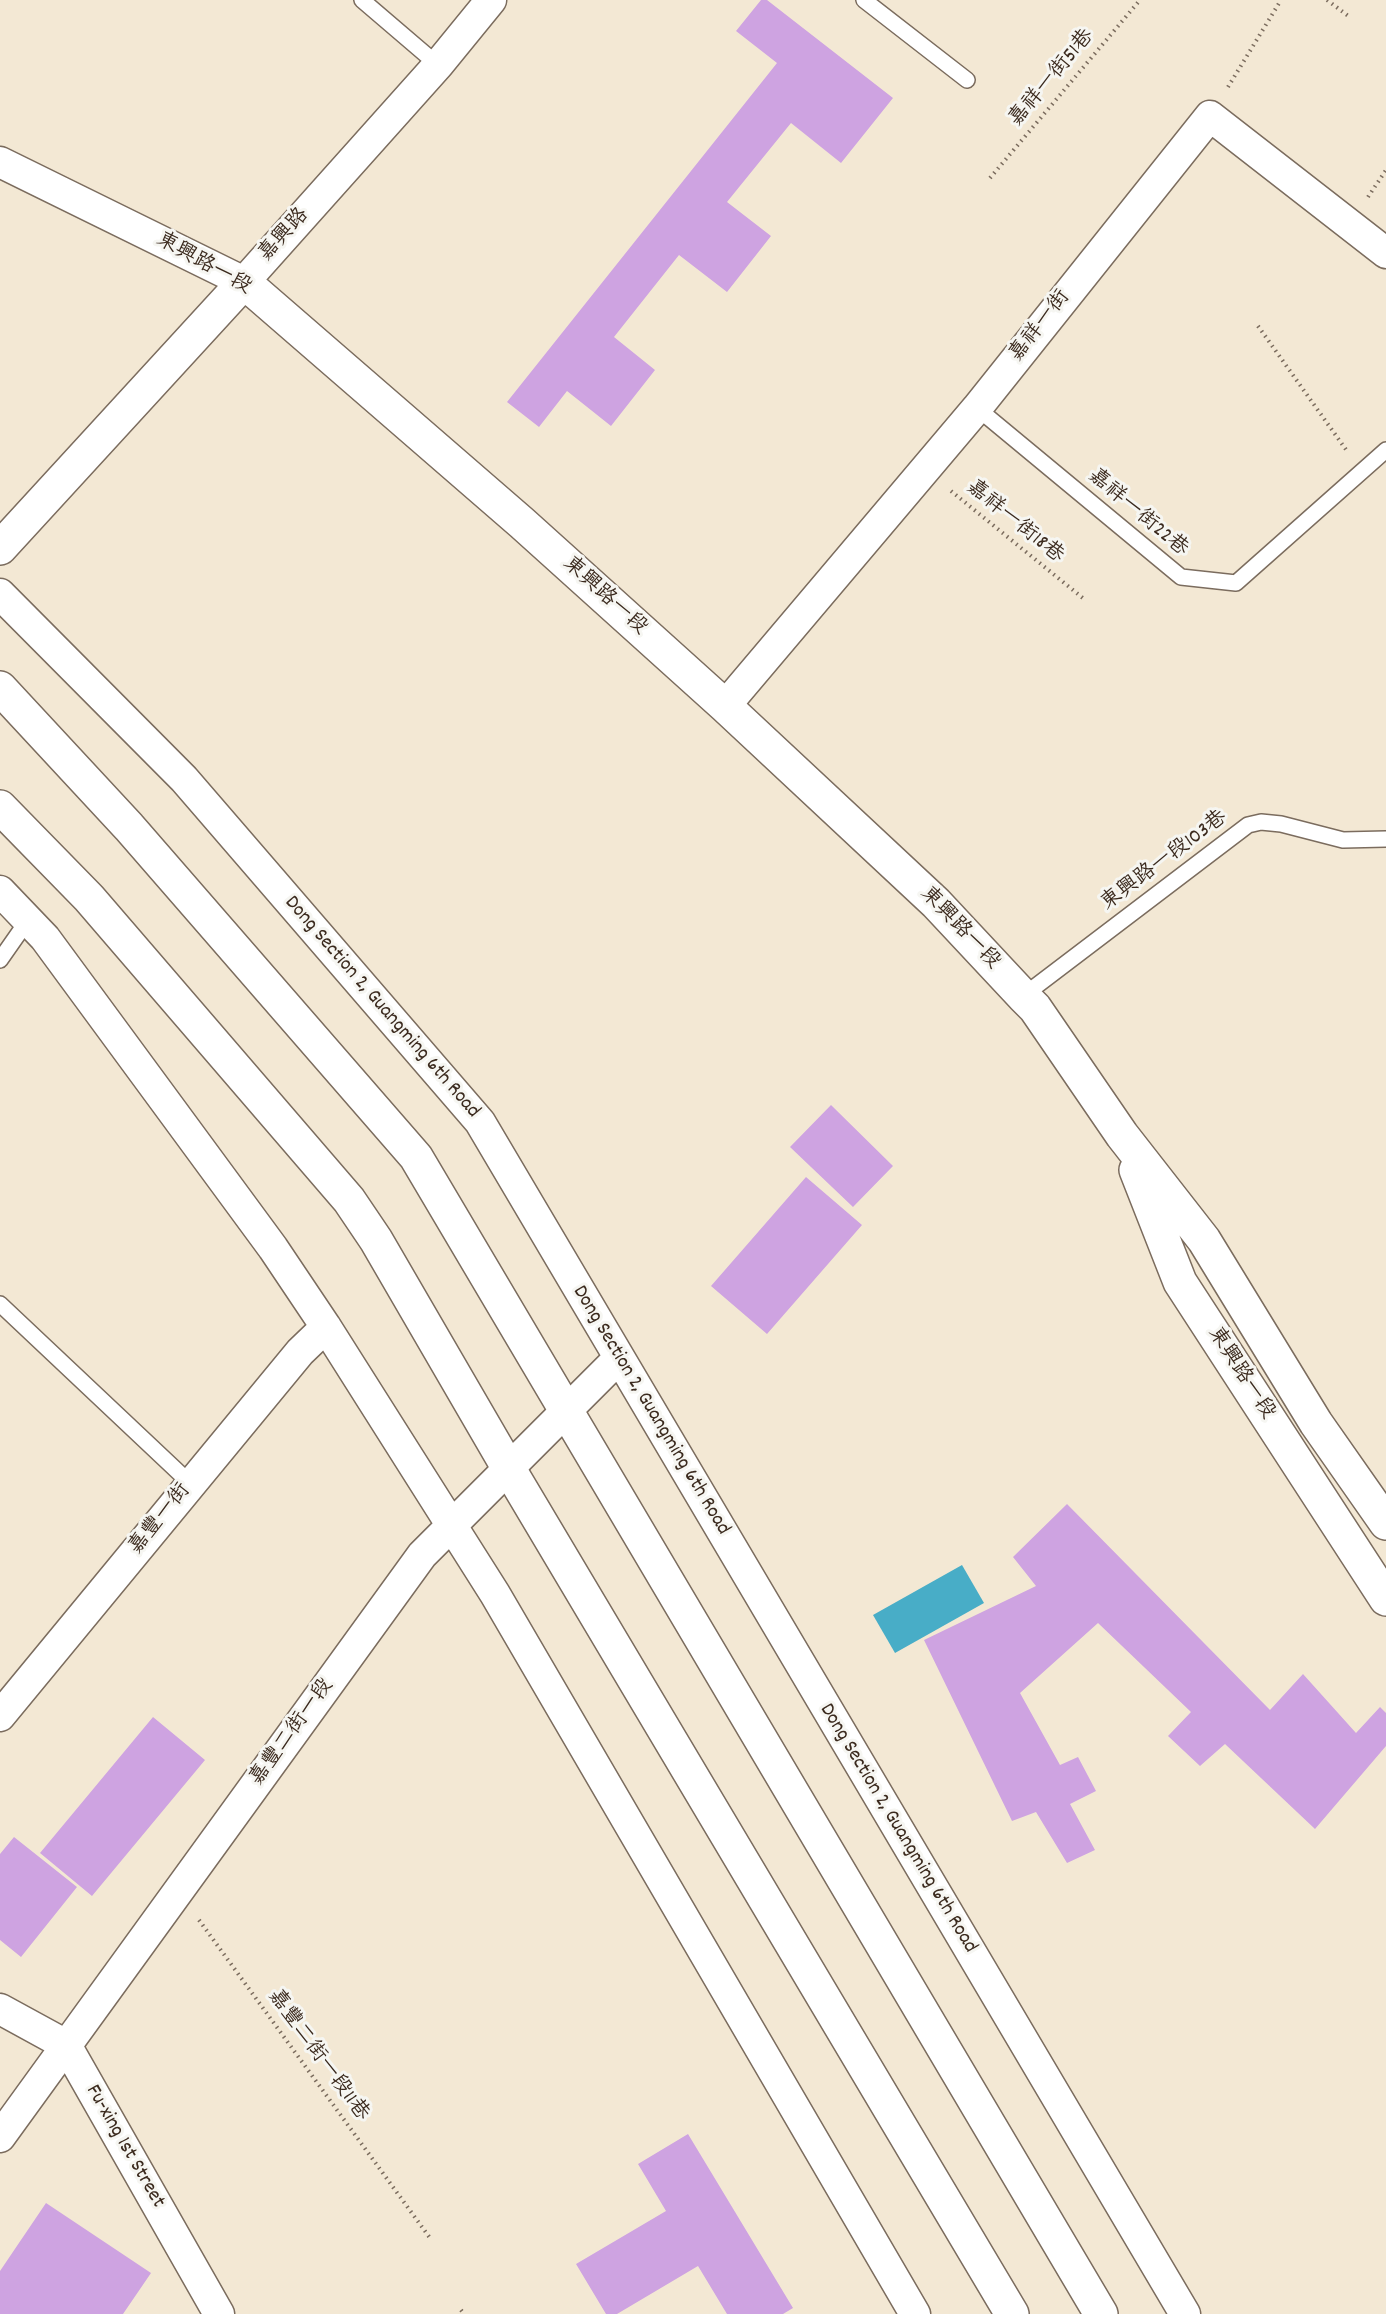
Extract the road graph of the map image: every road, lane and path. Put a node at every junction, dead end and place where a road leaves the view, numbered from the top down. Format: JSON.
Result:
{"nodes":[{"id":1,"x":362,"y":0,"type":"edge"},
{"id":2,"x":491,"y":0,"type":"edge"},
{"id":3,"x":864,"y":0,"type":"edge"},
{"id":4,"x":1140,"y":0,"type":"edge"},
{"id":5,"x":1281,"y":0,"type":"edge"},
{"id":6,"x":1327,"y":0,"type":"edge"},
{"id":7,"x":1351,"y":18,"type":"dead end"},
{"id":8,"x":438,"y":65,"type":"junction"},
{"id":9,"x":967,"y":80,"type":"dead end"},
{"id":10,"x":1210,"y":116,"type":"junction"},
{"id":11,"x":0,"y":162,"type":"edge"},
{"id":12,"x":990,"y":178,"type":"dead end"},
{"id":13,"x":1386,"y":253,"type":"edge"},
{"id":14,"x":244,"y":282,"type":"junction"},
{"id":15,"x":1258,"y":326,"type":"dead end"},
{"id":16,"x":977,"y":408,"type":"junction"},
{"id":17,"x":1386,"y":450,"type":"edge"},
{"id":18,"x":925,"y":470,"type":"junction"},
{"id":19,"x":1361,"y":472,"type":"junction"},
{"id":20,"x":0,"y":548,"type":"edge"},
{"id":21,"x":0,"y":594,"type":"edge"},
{"id":22,"x":1084,"y":599,"type":"dead end"},
{"id":23,"x":0,"y":688,"type":"edge"},
{"id":24,"x":725,"y":706,"type":"junction"},
{"id":25,"x":0,"y":807,"type":"edge"},
{"id":26,"x":1386,"y":839,"type":"edge"},
{"id":27,"x":0,"y":891,"type":"edge"},
{"id":28,"x":28,"y":920,"type":"junction"},
{"id":29,"x":0,"y":960,"type":"edge"},
{"id":30,"x":1023,"y":996,"type":"junction"},
{"id":31,"x":1122,"y":1135,"type":"junction"},
{"id":32,"x":0,"y":1305,"type":"edge"},
{"id":33,"x":326,"y":1327,"type":"junction"},
{"id":34,"x":619,"y":1358,"type":"junction"},
{"id":35,"x":565,"y":1410,"type":"junction"},
{"id":36,"x":509,"y":1469,"type":"junction"},
{"id":37,"x":191,"y":1484,"type":"junction"},
{"id":38,"x":1386,"y":1523,"type":"edge"},
{"id":39,"x":452,"y":1526,"type":"junction"},
{"id":40,"x":1386,"y":1599,"type":"edge"},
{"id":41,"x":0,"y":1716,"type":"edge"},
{"id":42,"x":179,"y":1893,"type":"junction"},
{"id":43,"x":0,"y":2009,"type":"edge"},
{"id":44,"x":66,"y":2044,"type":"junction"},
{"id":45,"x":0,"y":2137,"type":"edge"},
{"id":46,"x":430,"y":2238,"type":"dead end"},
{"id":47,"x":219,"y":2314,"type":"edge"},
{"id":48,"x":915,"y":2314,"type":"edge"},
{"id":49,"x":1012,"y":2314,"type":"edge"},
{"id":50,"x":1101,"y":2314,"type":"edge"},
{"id":51,"x":1185,"y":2314,"type":"edge"}],
"edges":[{"from":1,"to":8,"type":"lane"},
{"from":2,"to":8,"type":"street","name":"嘉興路"},
{"from":3,"to":9,"type":"lane"},
{"from":4,"to":12,"type":"path","name":"嘉祥一街51巷"},
{"from":5,"to":10,"type":"path"},
{"from":6,"to":7,"type":"path"},
{"from":8,"to":14,"type":"street","name":"嘉興路"},
{"from":10,"to":13,"type":"street"},
{"from":10,"to":16,"type":"street","name":"嘉祥一街"},
{"from":11,"to":14,"type":"street","name":"東興路一段"},
{"from":14,"to":20,"type":"main road","name":"嘉興路"},
{"from":14,"to":24,"type":"main road","name":"東興路一段"},
{"from":15,"to":19,"type":"path"},
{"from":16,"to":18,"type":"street","name":"嘉祥一街"},
{"from":16,"to":19,"type":"lane","name":"嘉祥一街22巷"},
{"from":17,"to":19,"type":"lane","name":"嘉祥一街22巷"},
{"from":18,"to":22,"type":"path","name":"嘉祥一街18巷"},
{"from":18,"to":24,"type":"street","name":"嘉祥一街"},
{"from":21,"to":34,"type":"street","name":"Dong Section 2, Guangming 6th Road"},
{"from":23,"to":35,"type":"main road"},
{"from":24,"to":30,"type":"main road","name":"東興路一段"},
{"from":25,"to":36,"type":"main road"},
{"from":26,"to":30,"type":"lane","name":"東興路一段103巷"},
{"from":27,"to":28,"type":"street"},
{"from":28,"to":29,"type":"lane"},
{"from":28,"to":33,"type":"street"},
{"from":30,"to":31,"type":"main road","name":"東興路一段"},
{"from":31,"to":38,"type":"main road","name":"東興路一段"},
{"from":31,"to":40,"type":"main road","name":"東興路一段"},
{"from":32,"to":37,"type":"lane"},
{"from":33,"to":37,"type":"street","name":"嘉豐一街"},
{"from":33,"to":39,"type":"street"},
{"from":34,"to":35,"type":"street","name":"嘉豐二街一段"},
{"from":34,"to":51,"type":"street","name":"Dong Section 2, Guangming 6th Road"},
{"from":35,"to":36,"type":"street","name":"嘉豐二街一段"},
{"from":35,"to":50,"type":"main road"},
{"from":36,"to":39,"type":"street","name":"嘉豐二街一段"},
{"from":36,"to":49,"type":"main road"},
{"from":37,"to":41,"type":"street","name":"嘉豐一街"},
{"from":39,"to":42,"type":"street","name":"嘉豐二街一段"},
{"from":39,"to":48,"type":"street"},
{"from":42,"to":44,"type":"street","name":"嘉豐二街一段"},
{"from":42,"to":46,"type":"path","name":"嘉豐二街一段11巷"},
{"from":43,"to":44,"type":"street"},
{"from":44,"to":45,"type":"street","name":"嘉豐二街一段"},
{"from":44,"to":47,"type":"street","name":"Fu-xing 1st Street"}]}
